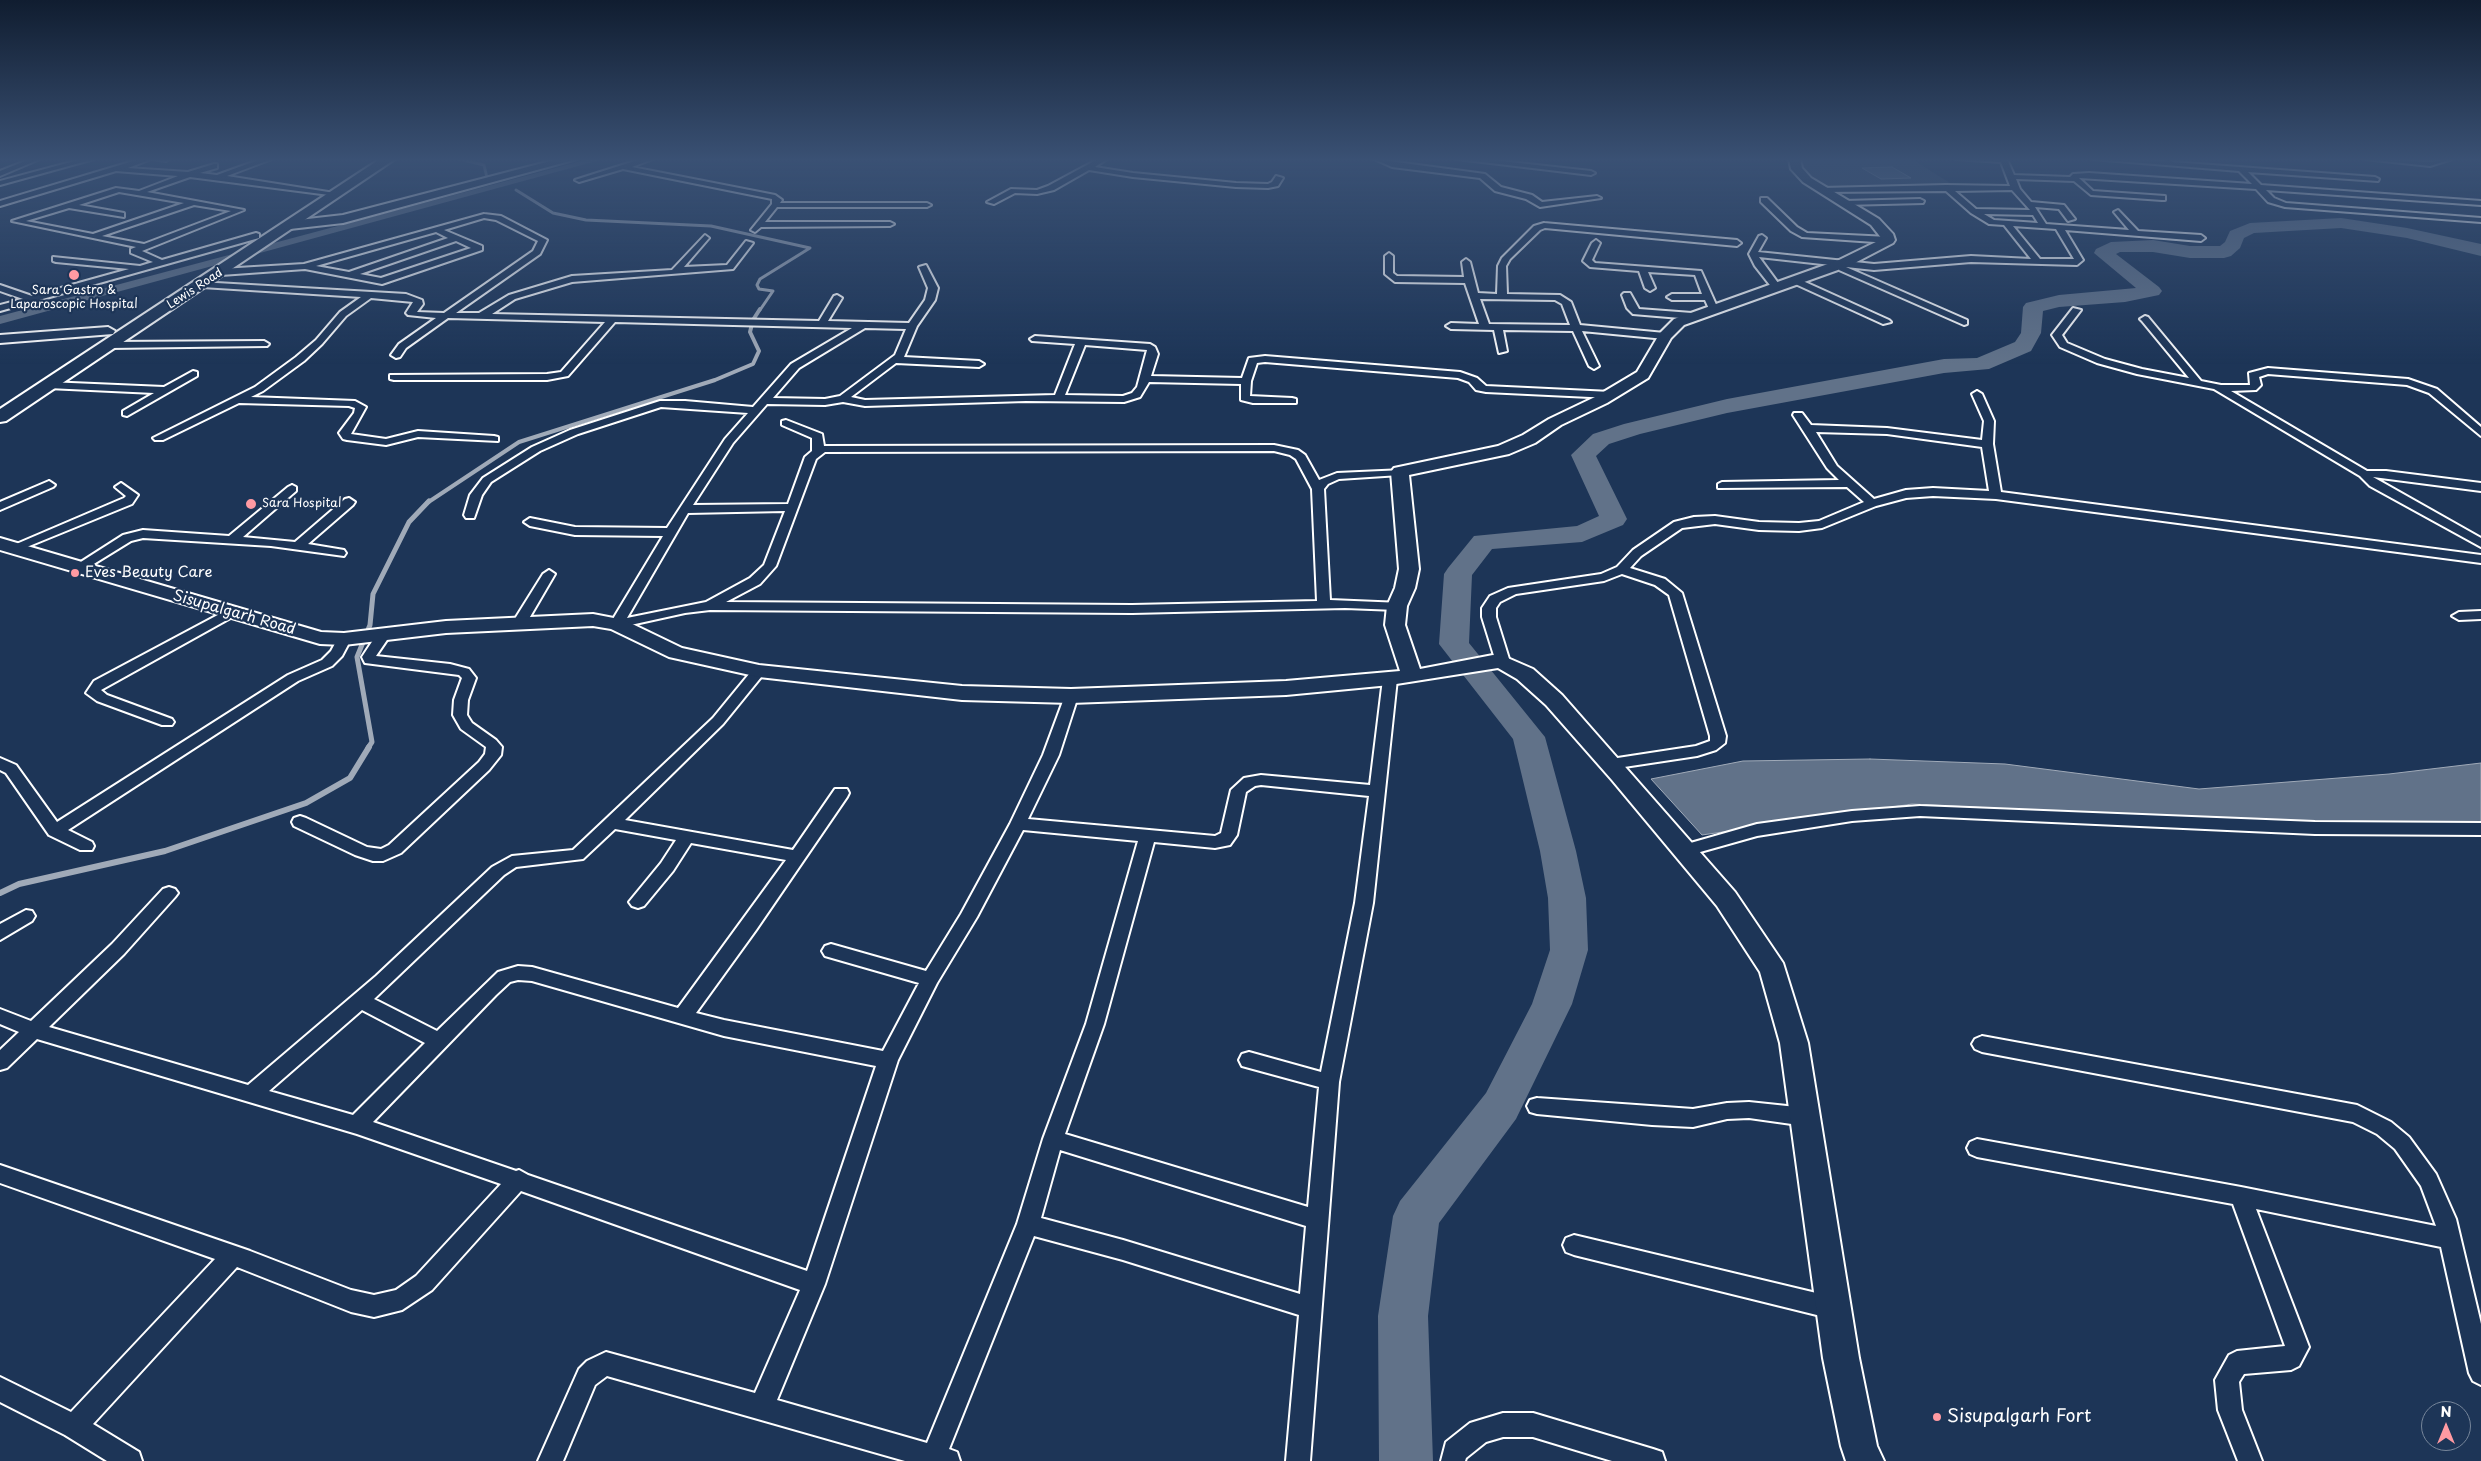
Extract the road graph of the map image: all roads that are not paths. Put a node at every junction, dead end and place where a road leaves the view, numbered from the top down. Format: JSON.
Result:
{"nodes":[{"id":1,"x":48,"y":227,"type":"edge"},
{"id":2,"x":120,"y":227,"type":"edge"},
{"id":3,"x":193,"y":227,"type":"edge"},
{"id":4,"x":279,"y":227,"type":"edge"},
{"id":5,"x":287,"y":227,"type":"edge"},
{"id":6,"x":441,"y":227,"type":"edge"},
{"id":7,"x":515,"y":227,"type":"edge"},
{"id":8,"x":758,"y":227,"type":"edge"},
{"id":9,"x":784,"y":227,"type":"edge"},
{"id":10,"x":1539,"y":227,"type":"edge"},
{"id":11,"x":1567,"y":227,"type":"edge"},
{"id":12,"x":1792,"y":227,"type":"edge"},
{"id":13,"x":1880,"y":227,"type":"edge"},
{"id":14,"x":2009,"y":227,"type":"edge"},
{"id":15,"x":2059,"y":227,"type":"edge"},
{"id":16,"x":2061,"y":227,"type":"edge"},
{"id":17,"x":2131,"y":227,"type":"edge"},
{"id":18,"x":435,"y":229,"type":"junction"},
{"id":19,"x":2136,"y":233,"type":"junction"},
{"id":20,"x":94,"y":236,"type":"junction"},
{"id":21,"x":456,"y":238,"type":"junction"},
{"id":22,"x":705,"y":238,"type":"dead end"},
{"id":23,"x":1762,"y":238,"type":"dead end"},
{"id":24,"x":2201,"y":238,"type":"dead end"},
{"id":25,"x":259,"y":240,"type":"junction"},
{"id":26,"x":1889,"y":240,"type":"junction"},
{"id":27,"x":1596,"y":243,"type":"dead end"},
{"id":28,"x":1737,"y":243,"type":"dead end"},
{"id":29,"x":749,"y":244,"type":"dead end"},
{"id":30,"x":142,"y":246,"type":"junction"},
{"id":31,"x":1753,"y":254,"type":"junction"},
{"id":32,"x":1389,"y":256,"type":"dead end"},
{"id":33,"x":56,"y":259,"type":"dead end"},
{"id":34,"x":2037,"y":260,"type":"junction"},
{"id":35,"x":1466,"y":262,"type":"dead end"},
{"id":36,"x":164,"y":263,"type":"junction"},
{"id":37,"x":1840,"y":264,"type":"junction"},
{"id":38,"x":304,"y":267,"type":"junction"},
{"id":39,"x":923,"y":267,"type":"dead end"},
{"id":40,"x":145,"y":268,"type":"junction"},
{"id":41,"x":219,"y":268,"type":"junction"},
{"id":42,"x":1643,"y":269,"type":"junction"},
{"id":43,"x":678,"y":270,"type":"junction"},
{"id":44,"x":347,"y":276,"type":"junction"},
{"id":45,"x":1469,"y":280,"type":"junction"},
{"id":46,"x":1794,"y":280,"type":"junction"},
{"id":47,"x":202,"y":284,"type":"junction"},
{"id":48,"x":1776,"y":287,"type":"junction"},
{"id":49,"x":0,"y":288,"type":"edge"},
{"id":50,"x":1650,"y":288,"type":"dead end"},
{"id":51,"x":22,"y":294,"type":"junction"},
{"id":52,"x":369,"y":295,"type":"junction"},
{"id":53,"x":1627,"y":295,"type":"dead end"},
{"id":54,"x":1476,"y":296,"type":"junction"},
{"id":55,"x":1502,"y":296,"type":"junction"},
{"id":56,"x":1672,"y":297,"type":"dead end"},
{"id":57,"x":32,"y":298,"type":"junction"},
{"id":58,"x":837,"y":298,"type":"dead end"},
{"id":59,"x":0,"y":300,"type":"edge"},
{"id":60,"x":1711,"y":303,"type":"junction"},
{"id":61,"x":0,"y":308,"type":"edge"},
{"id":62,"x":2076,"y":310,"type":"dead end"},
{"id":63,"x":446,"y":316,"type":"junction"},
{"id":64,"x":1692,"y":316,"type":"junction"},
{"id":65,"x":480,"y":317,"type":"junction"},
{"id":66,"x":2145,"y":319,"type":"dead end"},
{"id":67,"x":612,"y":320,"type":"junction"},
{"id":68,"x":1886,"y":322,"type":"dead end"},
{"id":69,"x":1964,"y":322,"type":"dead end"},
{"id":70,"x":822,"y":324,"type":"junction"},
{"id":71,"x":863,"y":325,"type":"junction"},
{"id":72,"x":912,"y":326,"type":"junction"},
{"id":73,"x":1451,"y":326,"type":"dead end"},
{"id":74,"x":1485,"y":326,"type":"junction"},
{"id":75,"x":1498,"y":326,"type":"junction"},
{"id":76,"x":1576,"y":328,"type":"junction"},
{"id":77,"x":1665,"y":336,"type":"junction"},
{"id":78,"x":109,"y":338,"type":"junction"},
{"id":79,"x":0,"y":339,"type":"edge"},
{"id":80,"x":1035,"y":339,"type":"dead end"},
{"id":81,"x":1081,"y":342,"type":"junction"},
{"id":82,"x":264,"y":344,"type":"dead end"},
{"id":83,"x":1502,"y":351,"type":"dead end"},
{"id":84,"x":396,"y":355,"type":"dead end"},
{"id":85,"x":895,"y":360,"type":"junction"},
{"id":86,"x":979,"y":364,"type":"dead end"},
{"id":87,"x":1594,"y":366,"type":"dead end"},
{"id":88,"x":193,"y":374,"type":"dead end"},
{"id":89,"x":394,"y":377,"type":"dead end"},
{"id":90,"x":1146,"y":379,"type":"junction"},
{"id":91,"x":1246,"y":381,"type":"junction"},
{"id":92,"x":2196,"y":382,"type":"junction"},
{"id":93,"x":48,"y":385,"type":"junction"},
{"id":94,"x":2216,"y":387,"type":"junction"},
{"id":95,"x":166,"y":390,"type":"junction"},
{"id":96,"x":1977,"y":394,"type":"dead end"},
{"id":97,"x":1611,"y":395,"type":"junction"},
{"id":98,"x":1059,"y":398,"type":"junction"},
{"id":99,"x":842,"y":399,"type":"junction"},
{"id":100,"x":240,"y":400,"type":"junction"},
{"id":101,"x":766,"y":401,"type":"junction"},
{"id":102,"x":1292,"y":401,"type":"dead end"},
{"id":103,"x":0,"y":402,"type":"edge"},
{"id":104,"x":756,"y":411,"type":"junction"},
{"id":105,"x":127,"y":413,"type":"dead end"},
{"id":106,"x":1798,"y":415,"type":"dead end"},
{"id":107,"x":0,"y":417,"type":"edge"},
{"id":108,"x":786,"y":423,"type":"dead end"},
{"id":109,"x":1807,"y":428,"type":"junction"},
{"id":110,"x":2481,"y":434,"type":"edge"},
{"id":111,"x":159,"y":438,"type":"dead end"},
{"id":112,"x":494,"y":439,"type":"dead end"},
{"id":113,"x":1987,"y":444,"type":"junction"},
{"id":114,"x":818,"y":451,"type":"junction"},
{"id":115,"x":1400,"y":472,"type":"junction"},
{"id":116,"x":2366,"y":474,"type":"junction"},
{"id":117,"x":1846,"y":483,"type":"junction"},
{"id":118,"x":49,"y":485,"type":"dead end"},
{"id":119,"x":1722,"y":486,"type":"dead end"},
{"id":120,"x":121,"y":487,"type":"dead end"},
{"id":121,"x":2481,"y":487,"type":"edge"},
{"id":122,"x":1318,"y":488,"type":"junction"},
{"id":123,"x":292,"y":489,"type":"dead end"},
{"id":124,"x":1996,"y":495,"type":"junction"},
{"id":125,"x":349,"y":502,"type":"dead end"},
{"id":126,"x":1872,"y":503,"type":"junction"},
{"id":127,"x":0,"y":506,"type":"edge"},
{"id":128,"x":793,"y":507,"type":"junction"},
{"id":129,"x":684,"y":509,"type":"junction"},
{"id":130,"x":470,"y":515,"type":"dead end"},
{"id":131,"x":530,"y":522,"type":"dead end"},
{"id":132,"x":671,"y":532,"type":"junction"},
{"id":133,"x":233,"y":539,"type":"junction"},
{"id":134,"x":2481,"y":543,"type":"edge"},
{"id":135,"x":7,"y":546,"type":"edge"},
{"id":136,"x":298,"y":546,"type":"junction"},
{"id":137,"x":340,"y":553,"type":"dead end"},
{"id":138,"x":2481,"y":559,"type":"edge"},
{"id":139,"x":79,"y":567,"type":"junction"},
{"id":140,"x":1622,"y":570,"type":"junction"},
{"id":141,"x":549,"y":574,"type":"dead end"},
{"id":142,"x":1324,"y":605,"type":"junction"},
{"id":143,"x":710,"y":606,"type":"junction"},
{"id":144,"x":1397,"y":606,"type":"junction"},
{"id":145,"x":229,"y":613,"type":"junction"},
{"id":146,"x":2481,"y":615,"type":"edge"},
{"id":147,"x":2459,"y":616,"type":"dead end"},
{"id":148,"x":520,"y":622,"type":"junction"},
{"id":149,"x":617,"y":624,"type":"junction"},
{"id":150,"x":380,"y":635,"type":"junction"},
{"id":151,"x":349,"y":638,"type":"junction"},
{"id":152,"x":1498,"y":662,"type":"junction"},
{"id":153,"x":759,"y":671,"type":"junction"},
{"id":154,"x":1412,"y":676,"type":"junction"},
{"id":155,"x":1390,"y":679,"type":"junction"},
{"id":156,"x":1070,"y":696,"type":"junction"},
{"id":157,"x":167,"y":722,"type":"dead end"},
{"id":158,"x":0,"y":763,"type":"edge"},
{"id":159,"x":1615,"y":770,"type":"junction"},
{"id":160,"x":1376,"y":791,"type":"junction"},
{"id":161,"x":841,"y":792,"type":"dead end"},
{"id":162,"x":300,"y":822,"type":"dead end"},
{"id":163,"x":612,"y":823,"type":"junction"},
{"id":164,"x":1018,"y":824,"type":"junction"},
{"id":165,"x":2481,"y":829,"type":"edge"},
{"id":166,"x":55,"y":831,"type":"junction"},
{"id":167,"x":686,"y":836,"type":"junction"},
{"id":168,"x":1147,"y":837,"type":"junction"},
{"id":169,"x":1681,"y":845,"type":"junction"},
{"id":170,"x":86,"y":846,"type":"dead end"},
{"id":171,"x":796,"y":856,"type":"junction"},
{"id":172,"x":169,"y":893,"type":"dead end"},
{"id":173,"x":638,"y":902,"type":"dead end"},
{"id":174,"x":26,"y":916,"type":"dead end"},
{"id":175,"x":0,"y":933,"type":"edge"},
{"id":176,"x":831,"y":951,"type":"dead end"},
{"id":177,"x":930,"y":979,"type":"junction"},
{"id":178,"x":360,"y":1000,"type":"junction"},
{"id":179,"x":0,"y":1016,"type":"edge"},
{"id":180,"x":682,"y":1017,"type":"junction"},
{"id":181,"x":34,"y":1031,"type":"junction"},
{"id":182,"x":439,"y":1041,"type":"junction"},
{"id":183,"x":1982,"y":1044,"type":"dead end"},
{"id":184,"x":888,"y":1060,"type":"junction"},
{"id":185,"x":1249,"y":1060,"type":"dead end"},
{"id":186,"x":0,"y":1062,"type":"edge"},
{"id":187,"x":1329,"y":1082,"type":"junction"},
{"id":188,"x":253,"y":1093,"type":"junction"},
{"id":189,"x":1537,"y":1106,"type":"dead end"},
{"id":190,"x":1806,"y":1117,"type":"junction"},
{"id":191,"x":357,"y":1125,"type":"junction"},
{"id":192,"x":1053,"y":1139,"type":"junction"},
{"id":193,"x":1977,"y":1148,"type":"dead end"},
{"id":194,"x":0,"y":1174,"type":"edge"},
{"id":195,"x":519,"y":1179,"type":"junction"},
{"id":196,"x":2241,"y":1196,"type":"junction"},
{"id":197,"x":1318,"y":1220,"type":"junction"},
{"id":198,"x":1028,"y":1224,"type":"junction"},
{"id":199,"x":2449,"y":1239,"type":"junction"},
{"id":200,"x":1574,"y":1245,"type":"dead end"},
{"id":201,"x":233,"y":1256,"type":"junction"},
{"id":202,"x":814,"y":1284,"type":"junction"},
{"id":203,"x":1311,"y":1308,"type":"junction"},
{"id":204,"x":1833,"y":1308,"type":"junction"},
{"id":205,"x":2481,"y":1373,"type":"edge"},
{"id":206,"x":0,"y":1389,"type":"edge"},
{"id":207,"x":761,"y":1406,"type":"junction"},
{"id":208,"x":74,"y":1426,"type":"junction"},
{"id":209,"x":941,"y":1459,"type":"edge"},
{"id":210,"x":130,"y":1461,"type":"edge"},
{"id":211,"x":550,"y":1461,"type":"edge"},
{"id":212,"x":1298,"y":1461,"type":"edge"},
{"id":213,"x":1453,"y":1461,"type":"edge"},
{"id":214,"x":1653,"y":1461,"type":"edge"},
{"id":215,"x":1865,"y":1461,"type":"edge"},
{"id":216,"x":2250,"y":1461,"type":"edge"}],
"edges":[{"from":1,"to":20,"type":"street"},
{"from":2,"to":20,"type":"street"},
{"from":3,"to":30,"type":"street"},
{"from":4,"to":25,"type":"main road","name":"Lewis Road"},
{"from":5,"to":25,"type":"main road","name":"Lewis Road"},
{"from":6,"to":18,"type":"street"},
{"from":7,"to":63,"type":"street"},
{"from":8,"to":9,"type":"street"},
{"from":10,"to":55,"type":"street"},
{"from":11,"to":28,"type":"street"},
{"from":12,"to":26,"type":"street"},
{"from":13,"to":26,"type":"street"},
{"from":14,"to":34,"type":"street"},
{"from":15,"to":34,"type":"street"},
{"from":16,"to":19,"type":"street"},
{"from":17,"to":19,"type":"street"},
{"from":18,"to":21,"type":"street"},
{"from":18,"to":38,"type":"street"},
{"from":19,"to":24,"type":"street"},
{"from":20,"to":30,"type":"street"},
{"from":21,"to":44,"type":"street"},
{"from":21,"to":44,"type":"street"},
{"from":22,"to":43,"type":"street"},
{"from":23,"to":31,"type":"street"},
{"from":25,"to":36,"type":"street"},
{"from":25,"to":41,"type":"main road","name":"Lewis Road"},
{"from":25,"to":41,"type":"main road","name":"Lewis Road"},
{"from":26,"to":37,"type":"street"},
{"from":27,"to":42,"type":"street"},
{"from":29,"to":43,"type":"street"},
{"from":30,"to":36,"type":"street"},
{"from":31,"to":37,"type":"street"},
{"from":31,"to":48,"type":"street"},
{"from":32,"to":45,"type":"street"},
{"from":33,"to":40,"type":"street"},
{"from":34,"to":37,"type":"street"},
{"from":35,"to":45,"type":"street"},
{"from":36,"to":40,"type":"street"},
{"from":37,"to":46,"type":"street"},
{"from":37,"to":69,"type":"street"},
{"from":38,"to":41,"type":"street"},
{"from":38,"to":44,"type":"street"},
{"from":39,"to":72,"type":"street"},
{"from":40,"to":57,"type":"street"},
{"from":41,"to":47,"type":"main road","name":"Lewis Road"},
{"from":41,"to":78,"type":"main road","name":"Lewis Road"},
{"from":42,"to":50,"type":"street"},
{"from":42,"to":60,"type":"street"},
{"from":43,"to":65,"type":"street"},
{"from":45,"to":54,"type":"street"},
{"from":46,"to":48,"type":"street"},
{"from":46,"to":68,"type":"street"},
{"from":47,"to":52,"type":"street"},
{"from":47,"to":78,"type":"main road","name":"Lewis Road"},
{"from":48,"to":60,"type":"street"},
{"from":49,"to":51,"type":"street"},
{"from":51,"to":57,"type":"street"},
{"from":51,"to":59,"type":"street"},
{"from":52,"to":63,"type":"street"},
{"from":52,"to":100,"type":"street"},
{"from":53,"to":64,"type":"street"},
{"from":54,"to":55,"type":"street"},
{"from":54,"to":74,"type":"street"},
{"from":55,"to":76,"type":"street"},
{"from":56,"to":60,"type":"street"},
{"from":57,"to":61,"type":"street"},
{"from":58,"to":70,"type":"street"},
{"from":60,"to":64,"type":"street"},
{"from":62,"to":92,"type":"street"},
{"from":63,"to":65,"type":"street"},
{"from":63,"to":84,"type":"street"},
{"from":64,"to":77,"type":"street"},
{"from":65,"to":67,"type":"street"},
{"from":66,"to":92,"type":"street"},
{"from":67,"to":70,"type":"street"},
{"from":67,"to":89,"type":"street"},
{"from":70,"to":71,"type":"street"},
{"from":71,"to":72,"type":"street"},
{"from":71,"to":101,"type":"street"},
{"from":72,"to":85,"type":"street"},
{"from":73,"to":74,"type":"street"},
{"from":74,"to":75,"type":"street"},
{"from":75,"to":76,"type":"street"},
{"from":75,"to":83,"type":"street"},
{"from":76,"to":77,"type":"street"},
{"from":76,"to":87,"type":"street"},
{"from":77,"to":97,"type":"street"},
{"from":78,"to":79,"type":"street"},
{"from":78,"to":82,"type":"street"},
{"from":78,"to":93,"type":"main road","name":"Lewis Road"},
{"from":78,"to":103,"type":"main road","name":"Lewis Road"},
{"from":80,"to":81,"type":"street"},
{"from":81,"to":90,"type":"street"},
{"from":81,"to":98,"type":"street"},
{"from":85,"to":86,"type":"street"},
{"from":85,"to":99,"type":"street"},
{"from":88,"to":95,"type":"street"},
{"from":90,"to":91,"type":"street"},
{"from":90,"to":98,"type":"street"},
{"from":91,"to":97,"type":"street"},
{"from":91,"to":102,"type":"street"},
{"from":92,"to":94,"type":"street"},
{"from":93,"to":95,"type":"street"},
{"from":93,"to":107,"type":"main road","name":"Lewis Road"},
{"from":94,"to":110,"type":"street"},
{"from":94,"to":116,"type":"street"},
{"from":95,"to":105,"type":"street"},
{"from":96,"to":113,"type":"street"},
{"from":97,"to":115,"type":"street"},
{"from":98,"to":99,"type":"street"},
{"from":99,"to":101,"type":"street"},
{"from":100,"to":111,"type":"street"},
{"from":100,"to":112,"type":"street"},
{"from":101,"to":104,"type":"street"},
{"from":104,"to":129,"type":"street"},
{"from":104,"to":130,"type":"street"},
{"from":106,"to":109,"type":"street"},
{"from":108,"to":114,"type":"street"},
{"from":109,"to":113,"type":"street"},
{"from":109,"to":117,"type":"street"},
{"from":113,"to":124,"type":"street"},
{"from":114,"to":122,"type":"street"},
{"from":114,"to":128,"type":"street"},
{"from":115,"to":122,"type":"street"},
{"from":115,"to":144,"type":"street"},
{"from":116,"to":121,"type":"street"},
{"from":116,"to":134,"type":"street"},
{"from":117,"to":119,"type":"street"},
{"from":117,"to":126,"type":"street"},
{"from":118,"to":127,"type":"street"},
{"from":120,"to":135,"type":"street"},
{"from":122,"to":142,"type":"street"},
{"from":123,"to":133,"type":"street"},
{"from":124,"to":126,"type":"street"},
{"from":124,"to":138,"type":"street"},
{"from":125,"to":136,"type":"street"},
{"from":126,"to":140,"type":"street"},
{"from":128,"to":129,"type":"street"},
{"from":128,"to":143,"type":"street"},
{"from":129,"to":132,"type":"street"},
{"from":131,"to":132,"type":"street"},
{"from":132,"to":149,"type":"street"},
{"from":133,"to":136,"type":"street"},
{"from":133,"to":139,"type":"street"},
{"from":135,"to":139,"type":"street","name":"Sisupalgarh Road"},
{"from":136,"to":137,"type":"street"},
{"from":139,"to":145,"type":"street","name":"Sisupalgarh Road"},
{"from":140,"to":152,"type":"street"},
{"from":140,"to":159,"type":"street"},
{"from":141,"to":148,"type":"street"},
{"from":142,"to":143,"type":"street"},
{"from":142,"to":144,"type":"street"},
{"from":143,"to":149,"type":"street"},
{"from":144,"to":154,"type":"street"},
{"from":145,"to":151,"type":"street","name":"Sisupalgarh Road"},
{"from":145,"to":157,"type":"street"},
{"from":146,"to":147,"type":"street"},
{"from":148,"to":149,"type":"street","name":"Sisupalgarh Road"},
{"from":148,"to":150,"type":"street","name":"Sisupalgarh Road"},
{"from":149,"to":153,"type":"street"},
{"from":150,"to":151,"type":"street","name":"Sisupalgarh Road"},
{"from":150,"to":162,"type":"street"},
{"from":151,"to":166,"type":"street"},
{"from":152,"to":154,"type":"street"},
{"from":152,"to":159,"type":"street"},
{"from":153,"to":156,"type":"street"},
{"from":153,"to":163,"type":"street"},
{"from":154,"to":155,"type":"street"},
{"from":155,"to":156,"type":"street"},
{"from":155,"to":160,"type":"street"},
{"from":156,"to":164,"type":"street"},
{"from":158,"to":166,"type":"street"},
{"from":159,"to":169,"type":"street"},
{"from":160,"to":168,"type":"street"},
{"from":160,"to":187,"type":"street"},
{"from":161,"to":171,"type":"street"},
{"from":163,"to":167,"type":"street"},
{"from":163,"to":178,"type":"street"},
{"from":164,"to":168,"type":"street"},
{"from":164,"to":177,"type":"street"},
{"from":165,"to":169,"type":"street"},
{"from":166,"to":170,"type":"street"},
{"from":167,"to":171,"type":"street"},
{"from":167,"to":173,"type":"street"},
{"from":168,"to":192,"type":"street"},
{"from":169,"to":190,"type":"street"},
{"from":171,"to":180,"type":"street"},
{"from":172,"to":181,"type":"street"},
{"from":174,"to":175,"type":"street"},
{"from":176,"to":177,"type":"street"},
{"from":177,"to":184,"type":"street"},
{"from":178,"to":182,"type":"street"},
{"from":178,"to":188,"type":"street"},
{"from":179,"to":181,"type":"street"},
{"from":180,"to":182,"type":"street"},
{"from":180,"to":184,"type":"street"},
{"from":181,"to":186,"type":"street"},
{"from":181,"to":188,"type":"street"},
{"from":182,"to":191,"type":"street"},
{"from":183,"to":199,"type":"street"},
{"from":184,"to":202,"type":"street"},
{"from":185,"to":187,"type":"street"},
{"from":187,"to":197,"type":"street"},
{"from":188,"to":191,"type":"street"},
{"from":189,"to":190,"type":"street"},
{"from":190,"to":204,"type":"street"},
{"from":191,"to":195,"type":"street"},
{"from":192,"to":197,"type":"street"},
{"from":192,"to":198,"type":"street"},
{"from":193,"to":196,"type":"street"},
{"from":194,"to":201,"type":"street"},
{"from":195,"to":201,"type":"street"},
{"from":195,"to":202,"type":"street"},
{"from":196,"to":199,"type":"street"},
{"from":196,"to":216,"type":"street"},
{"from":197,"to":203,"type":"street"},
{"from":198,"to":203,"type":"street"},
{"from":198,"to":209,"type":"street"},
{"from":199,"to":205,"type":"street"},
{"from":200,"to":204,"type":"street"},
{"from":201,"to":208,"type":"street"},
{"from":202,"to":207,"type":"street"},
{"from":203,"to":212,"type":"street"},
{"from":204,"to":215,"type":"street"},
{"from":206,"to":208,"type":"street"},
{"from":207,"to":209,"type":"street"},
{"from":207,"to":211,"type":"street"},
{"from":208,"to":210,"type":"street"},
{"from":213,"to":214,"type":"street"}]}
